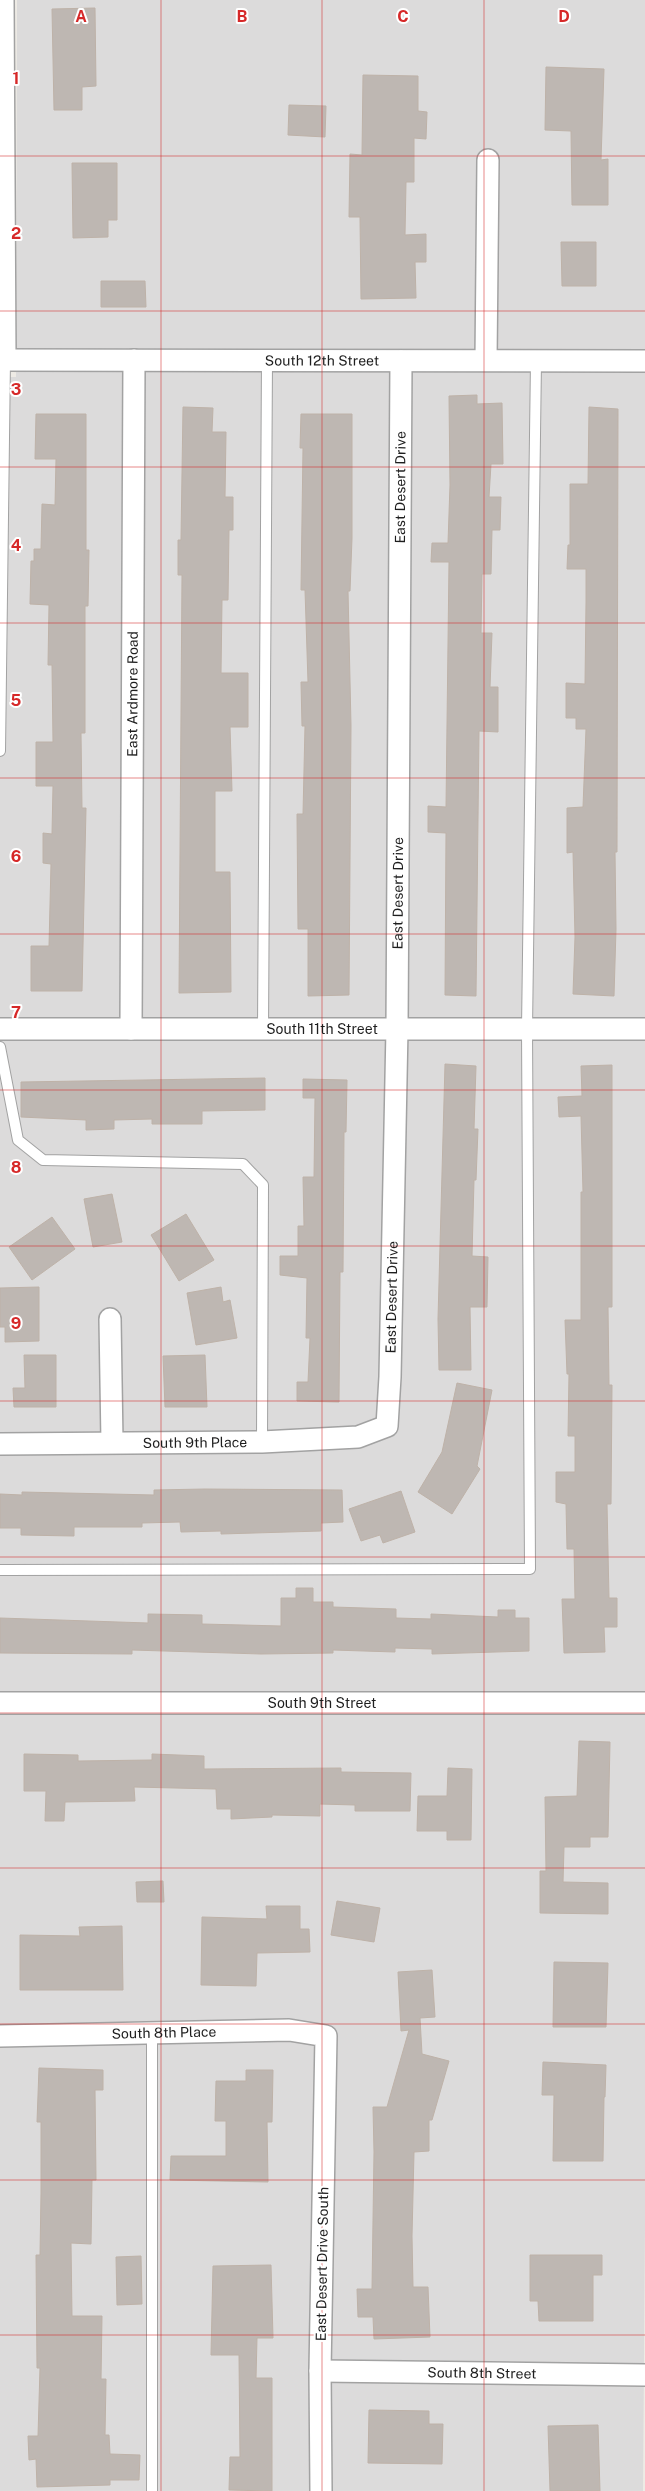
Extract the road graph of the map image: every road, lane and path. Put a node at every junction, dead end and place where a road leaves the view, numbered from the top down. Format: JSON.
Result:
{"nodes":[{"id":1,"x":3,"y":0,"type":"edge"},
{"id":2,"x":488,"y":160,"type":"dead end"},
{"id":3,"x":2,"y":360,"type":"edge"},
{"id":4,"x":134,"y":360,"type":"junction"},
{"id":5,"x":267,"y":360,"type":"junction"},
{"id":6,"x":486,"y":360,"type":"junction"},
{"id":7,"x":401,"y":361,"type":"junction"},
{"id":8,"x":536,"y":361,"type":"junction"},
{"id":9,"x":645,"y":361,"type":"edge"},
{"id":10,"x":0,"y":751,"type":"edge"},
{"id":11,"x":0,"y":1029,"type":"edge"},
{"id":12,"x":131,"y":1029,"type":"junction"},
{"id":13,"x":263,"y":1029,"type":"junction"},
{"id":14,"x":397,"y":1029,"type":"junction"},
{"id":15,"x":528,"y":1029,"type":"junction"},
{"id":16,"x":645,"y":1029,"type":"edge"},
{"id":17,"x":0,"y":1047,"type":"edge"},
{"id":18,"x":110,"y":1319,"type":"dead end"},
{"id":19,"x":387,"y":1426,"type":"joint"},
{"id":20,"x":112,"y":1442,"type":"junction"},
{"id":21,"x":262,"y":1442,"type":"junction"},
{"id":22,"x":0,"y":1444,"type":"edge"},
{"id":23,"x":0,"y":1570,"type":"edge"},
{"id":24,"x":0,"y":1703,"type":"edge"},
{"id":25,"x":645,"y":1703,"type":"edge"},
{"id":26,"x":152,"y":2033,"type":"junction"},
{"id":27,"x":0,"y":2036,"type":"edge"},
{"id":28,"x":326,"y":2036,"type":"joint"},
{"id":29,"x":320,"y":2371,"type":"junction"},
{"id":30,"x":645,"y":2375,"type":"edge"},
{"id":31,"x":152,"y":2491,"type":"edge"},
{"id":32,"x":321,"y":2491,"type":"edge"}],
"edges":[{"from":1,"to":3,"type":"street"},
{"from":2,"to":6,"type":"street"},
{"from":3,"to":4,"type":"street","name":"South 12th Street"},
{"from":3,"to":10,"type":"lane"},
{"from":4,"to":5,"type":"street","name":"South 12th Street"},
{"from":4,"to":12,"type":"street","name":"East Ardmore Road"},
{"from":5,"to":7,"type":"street","name":"South 12th Street"},
{"from":5,"to":13,"type":"lane"},
{"from":6,"to":7,"type":"street","name":"South 12th Street"},
{"from":6,"to":8,"type":"street","name":"South 12th Street"},
{"from":7,"to":14,"type":"street","name":"East Desert Drive"},
{"from":8,"to":9,"type":"street","name":"South 12th Street"},
{"from":8,"to":15,"type":"lane"},
{"from":11,"to":12,"type":"street","name":"South 11th Street"},
{"from":12,"to":13,"type":"street","name":"South 11th Street"},
{"from":13,"to":14,"type":"street","name":"South 11th Street"},
{"from":14,"to":15,"type":"street","name":"South 11th Street"},
{"from":14,"to":19,"type":"street","name":"East Desert Drive"},
{"from":15,"to":16,"type":"street","name":"South 11th Street"},
{"from":15,"to":23,"type":"lane"},
{"from":17,"to":21,"type":"lane"},
{"from":18,"to":20,"type":"street"},
{"from":19,"to":21,"type":"street","name":"South 9th Place"},
{"from":20,"to":21,"type":"street","name":"South 9th Place"},
{"from":20,"to":22,"type":"street","name":"South 9th Place"},
{"from":24,"to":25,"type":"street","name":"South 9th Street"},
{"from":26,"to":27,"type":"street","name":"South 8th Place"},
{"from":26,"to":28,"type":"street","name":"South 8th Place"},
{"from":26,"to":31,"type":"lane"},
{"from":28,"to":29,"type":"street","name":"East Desert Drive South"},
{"from":29,"to":30,"type":"street","name":"South 8th Street"},
{"from":29,"to":32,"type":"street","name":"East Desert Drive South"}]}
